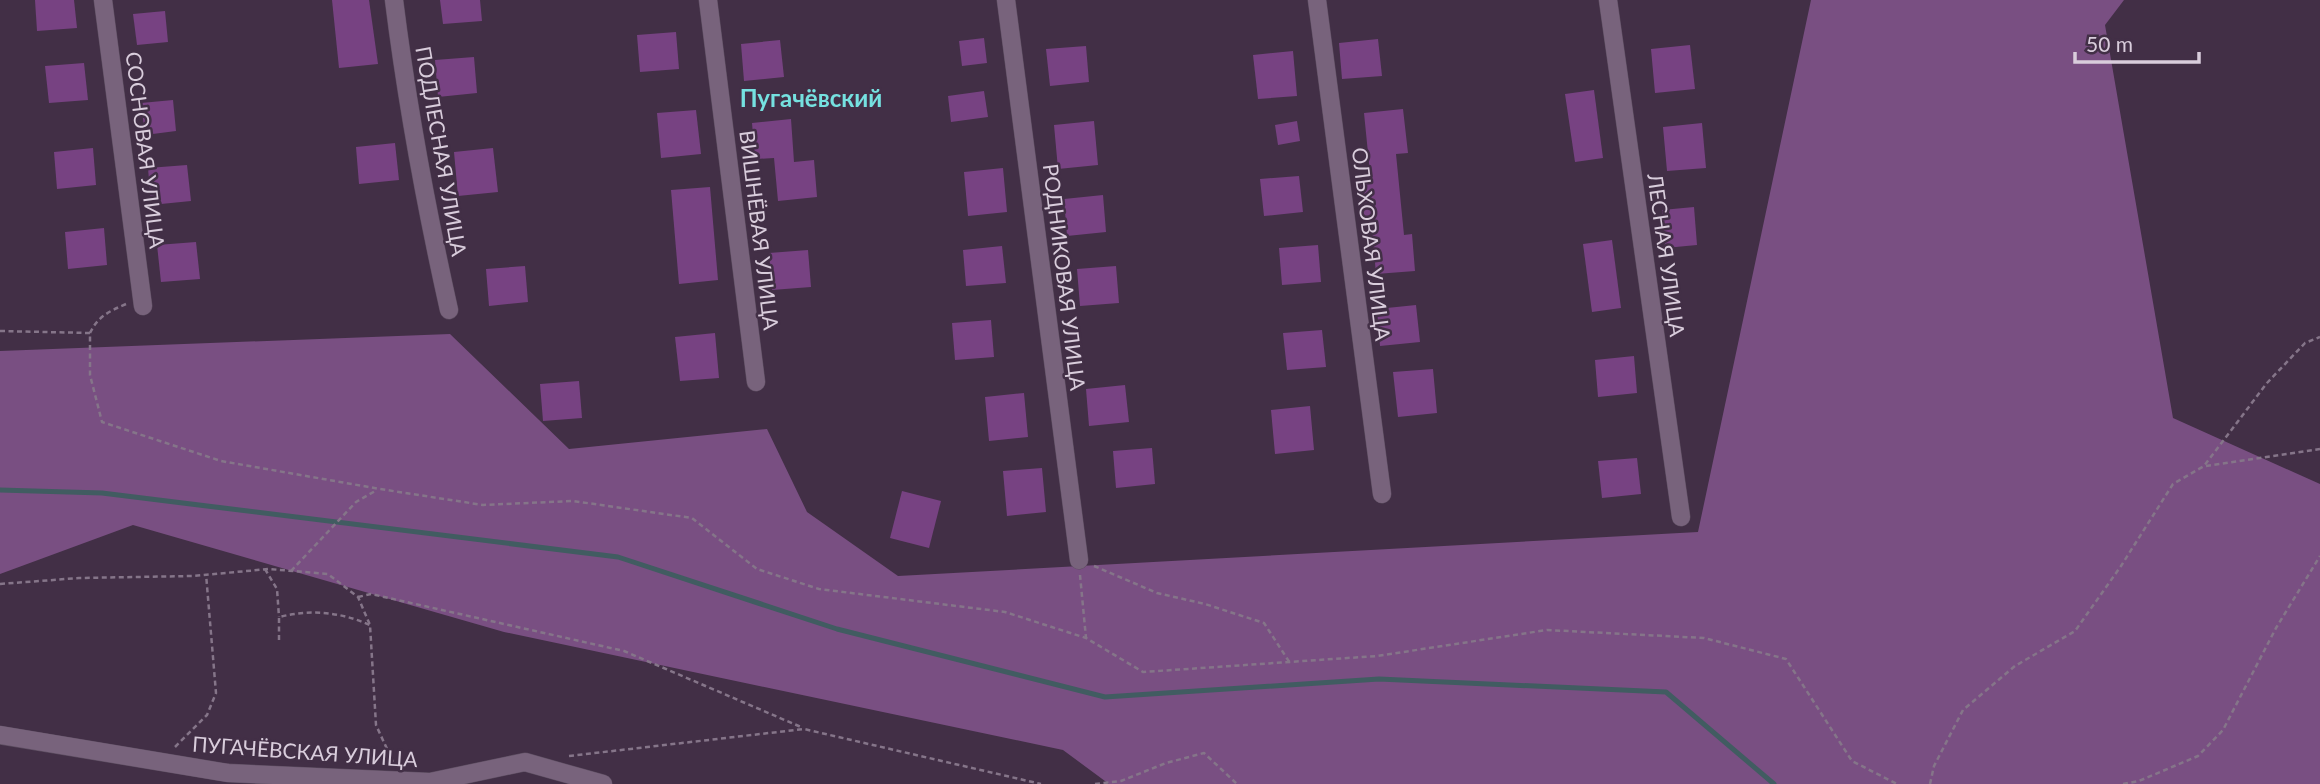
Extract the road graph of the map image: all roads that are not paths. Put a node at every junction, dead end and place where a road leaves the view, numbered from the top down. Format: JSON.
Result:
{"nodes":[{"id":1,"x":103,"y":0,"type":"edge"},
{"id":2,"x":394,"y":0,"type":"edge"},
{"id":3,"x":708,"y":0,"type":"edge"},
{"id":4,"x":1006,"y":0,"type":"edge"},
{"id":5,"x":1317,"y":0,"type":"edge"},
{"id":6,"x":1608,"y":0,"type":"edge"},
{"id":7,"x":143,"y":301,"type":"road end"},
{"id":8,"x":449,"y":310,"type":"dead end"},
{"id":9,"x":756,"y":382,"type":"dead end"},
{"id":10,"x":1382,"y":494,"type":"dead end"},
{"id":11,"x":1681,"y":517,"type":"dead end"},
{"id":12,"x":1079,"y":560,"type":"road end"},
{"id":13,"x":0,"y":735,"type":"edge"},
{"id":14,"x":604,"y":784,"type":"edge"}],
"edges":[{"from":1,"to":7,"type":"street","name":"СОСНОВАЯ УЛИЦА"},
{"from":2,"to":8,"type":"street","name":"ПОДЛЕСНАЯ УЛИЦА"},
{"from":3,"to":9,"type":"street","name":"ВИШНЁВАЯ УЛИЦА"},
{"from":4,"to":12,"type":"street","name":"РОДНИКОВАЯ УЛИЦА"},
{"from":5,"to":10,"type":"street","name":"ОЛЬХОВАЯ УЛИЦА"},
{"from":6,"to":11,"type":"street","name":"ЛЕСНАЯ УЛИЦА"},
{"from":13,"to":14,"type":"street","name":"ПУГАЧЁВСКАЯ УЛИЦА"}]}
